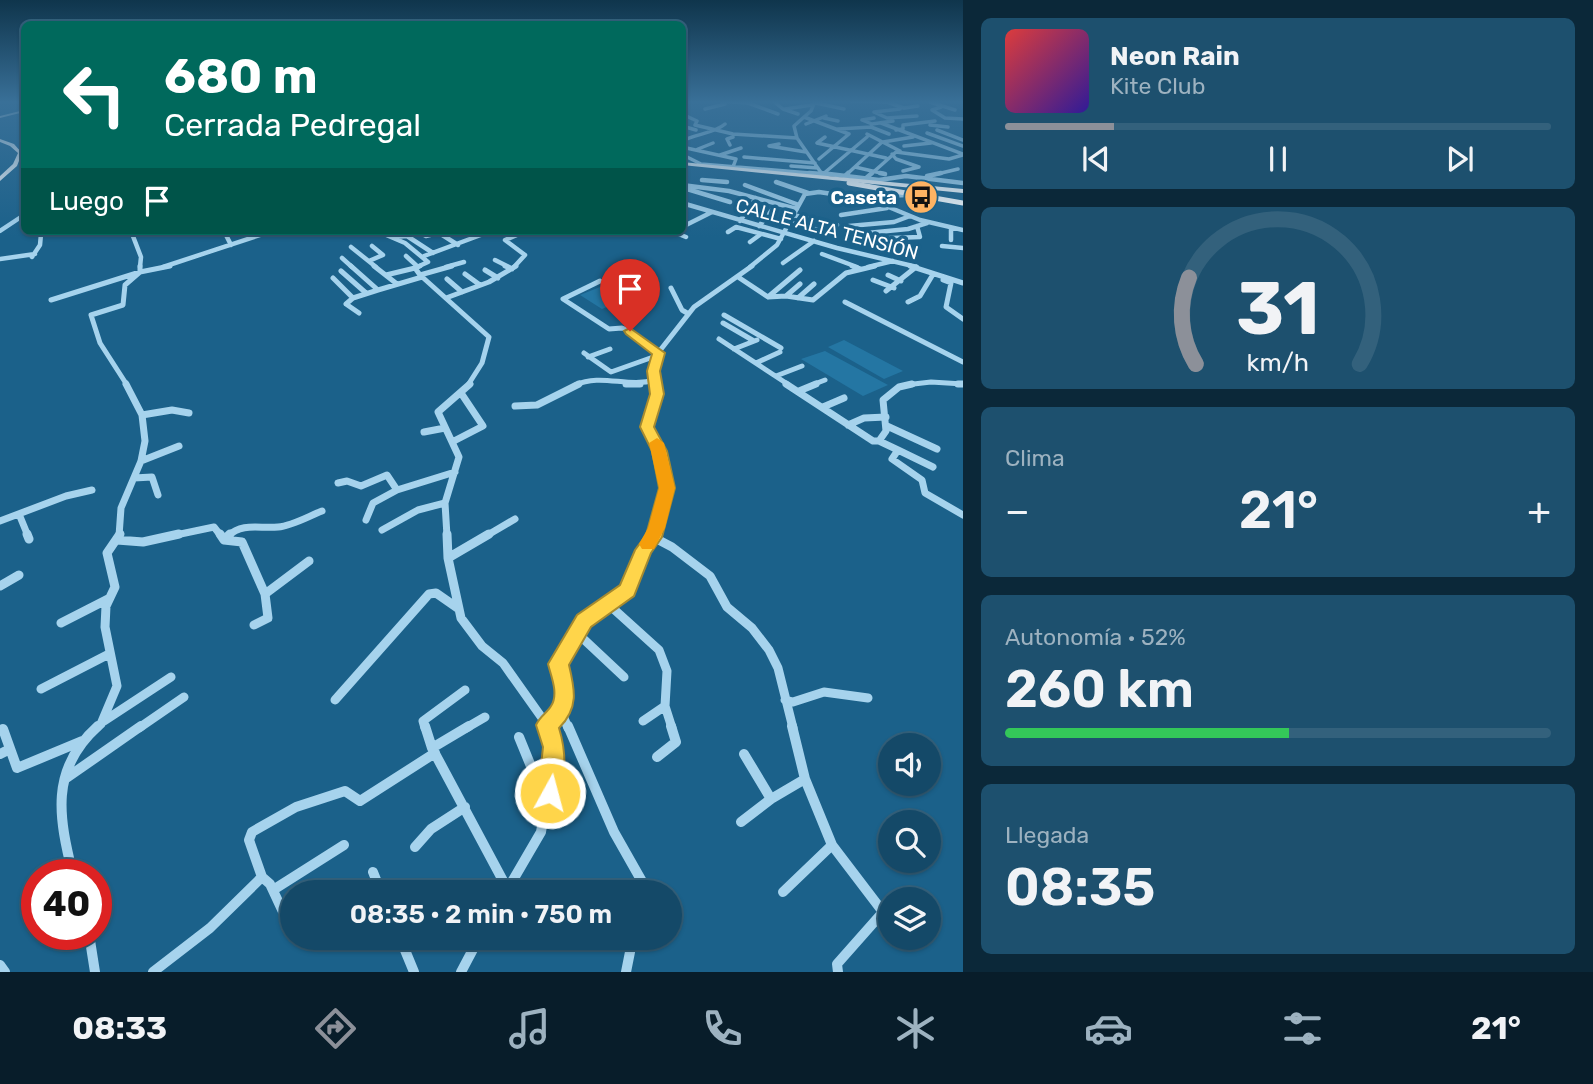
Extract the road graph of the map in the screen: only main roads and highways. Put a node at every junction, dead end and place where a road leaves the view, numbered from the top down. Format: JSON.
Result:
{"nodes":[{"id":1,"x":13,"y":146,"type":"edge"},
{"id":2,"x":686,"y":165,"type":"edge"},
{"id":3,"x":686,"y":165,"type":"edge"},
{"id":4,"x":686,"y":165,"type":"edge"},
{"id":5,"x":686,"y":166,"type":"edge"},
{"id":6,"x":769,"y":174,"type":"junction"},
{"id":7,"x":0,"y":176,"type":"edge"},
{"id":8,"x":804,"y":179,"type":"junction"},
{"id":9,"x":777,"y":180,"type":"junction"},
{"id":10,"x":876,"y":186,"type":"junction"},
{"id":11,"x":889,"y":191,"type":"road end"},
{"id":12,"x":963,"y":192,"type":"edge"},
{"id":13,"x":963,"y":202,"type":"edge"}],
"edges":[{"from":1,"to":7,"type":"highway"},
{"from":2,"to":6,"type":"highway"},
{"from":3,"to":10,"type":"highway","bridge":true},
{"from":4,"to":12,"type":"highway"},
{"from":5,"to":9,"type":"highway"},
{"from":6,"to":8,"type":"highway"},
{"from":6,"to":9,"type":"highway"},
{"from":8,"to":9,"type":"highway"},
{"from":8,"to":10,"type":"highway","bridge":true},
{"from":8,"to":11,"type":"highway"},
{"from":8,"to":12,"type":"highway"},
{"from":10,"to":13,"type":"highway","bridge":true}]}
